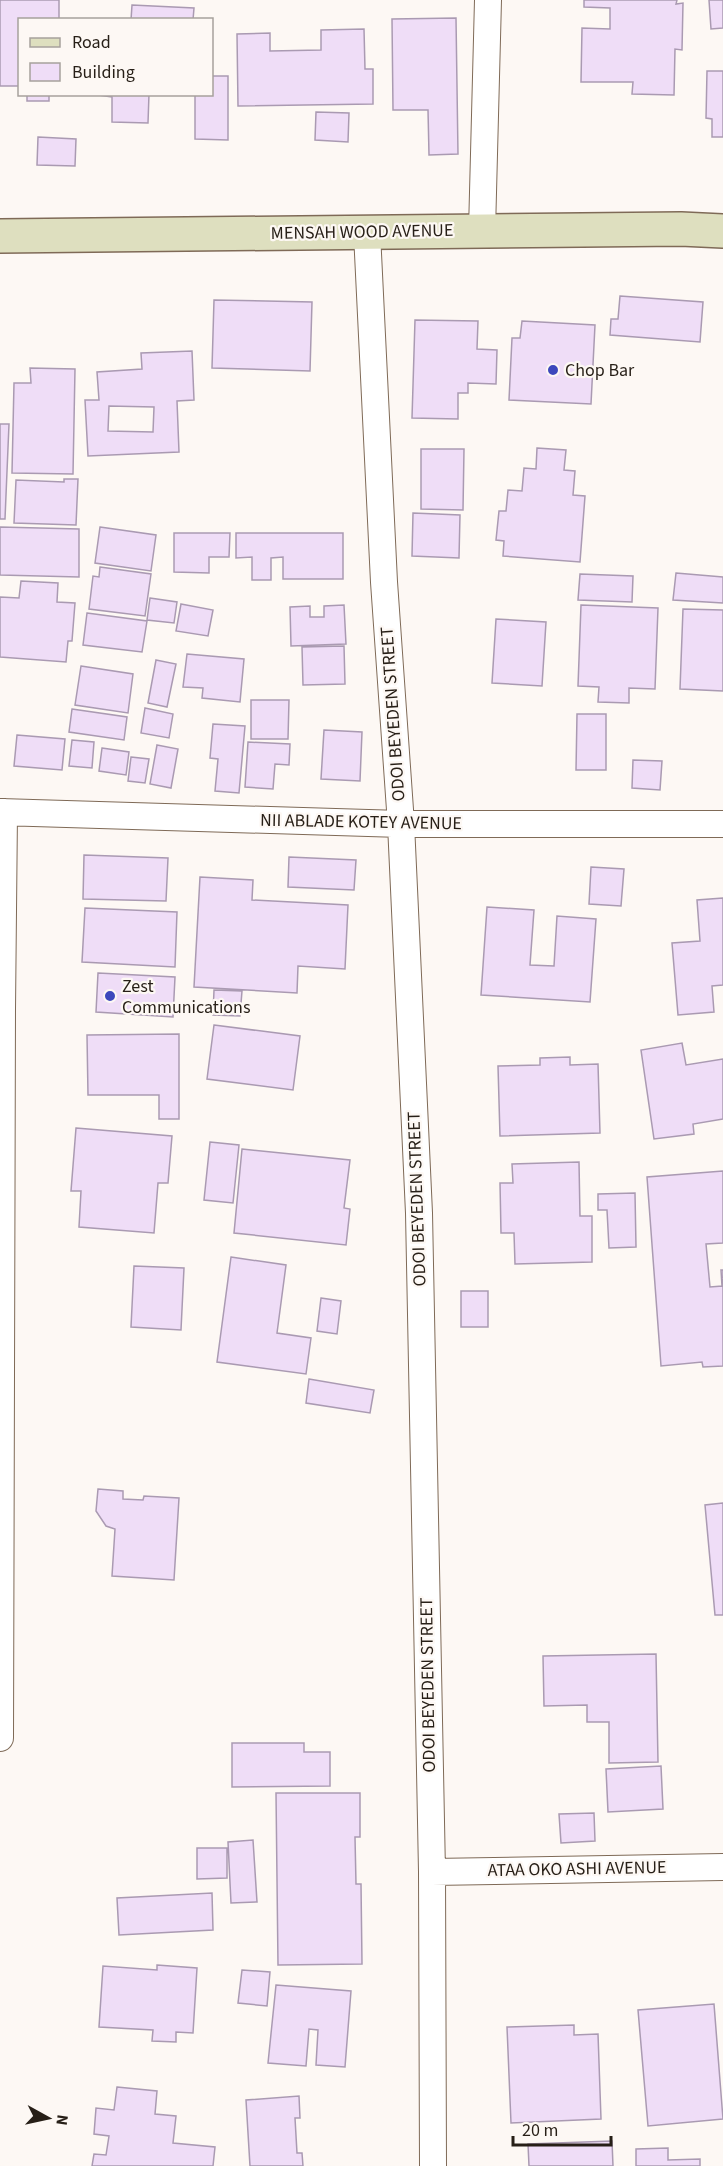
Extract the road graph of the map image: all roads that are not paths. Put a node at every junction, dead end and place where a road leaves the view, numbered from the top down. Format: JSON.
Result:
{"nodes":[{"id":1,"x":488,"y":0,"type":"edge"},
{"id":2,"x":482,"y":231,"type":"junction"},
{"id":3,"x":723,"y":231,"type":"edge"},
{"id":4,"x":367,"y":233,"type":"junction"},
{"id":5,"x":0,"y":236,"type":"edge"},
{"id":6,"x":2,"y":812,"type":"edge"},
{"id":7,"x":401,"y":824,"type":"junction"},
{"id":8,"x":723,"y":825,"type":"edge"},
{"id":9,"x":0,"y":1738,"type":"edge"},
{"id":10,"x":723,"y":1867,"type":"edge"},
{"id":11,"x":432,"y":1872,"type":"junction"},
{"id":12,"x":433,"y":2166,"type":"edge"}],
"edges":[{"from":1,"to":2,"type":"street"},
{"from":2,"to":3,"type":"street","name":"MENSAH WOOD AVENUE"},
{"from":2,"to":4,"type":"street","name":"MENSAH WOOD AVENUE"},
{"from":4,"to":5,"type":"street","name":"MENSAH WOOD AVENUE"},
{"from":4,"to":7,"type":"street","name":"ODOI BEYEDEN STREET"},
{"from":6,"to":7,"type":"street","name":"NII ABLADE KOTEY AVENUE"},
{"from":6,"to":9,"type":"street"},
{"from":7,"to":8,"type":"street","name":"NII ABLADE KOTEY AVENUE"},
{"from":7,"to":11,"type":"street","name":"ODOI BEYEDEN STREET"},
{"from":10,"to":11,"type":"street","name":"ATAA OKO ASHI AVENUE"},
{"from":11,"to":12,"type":"street","name":"ODOI BEYEDEN STREET"}]}
